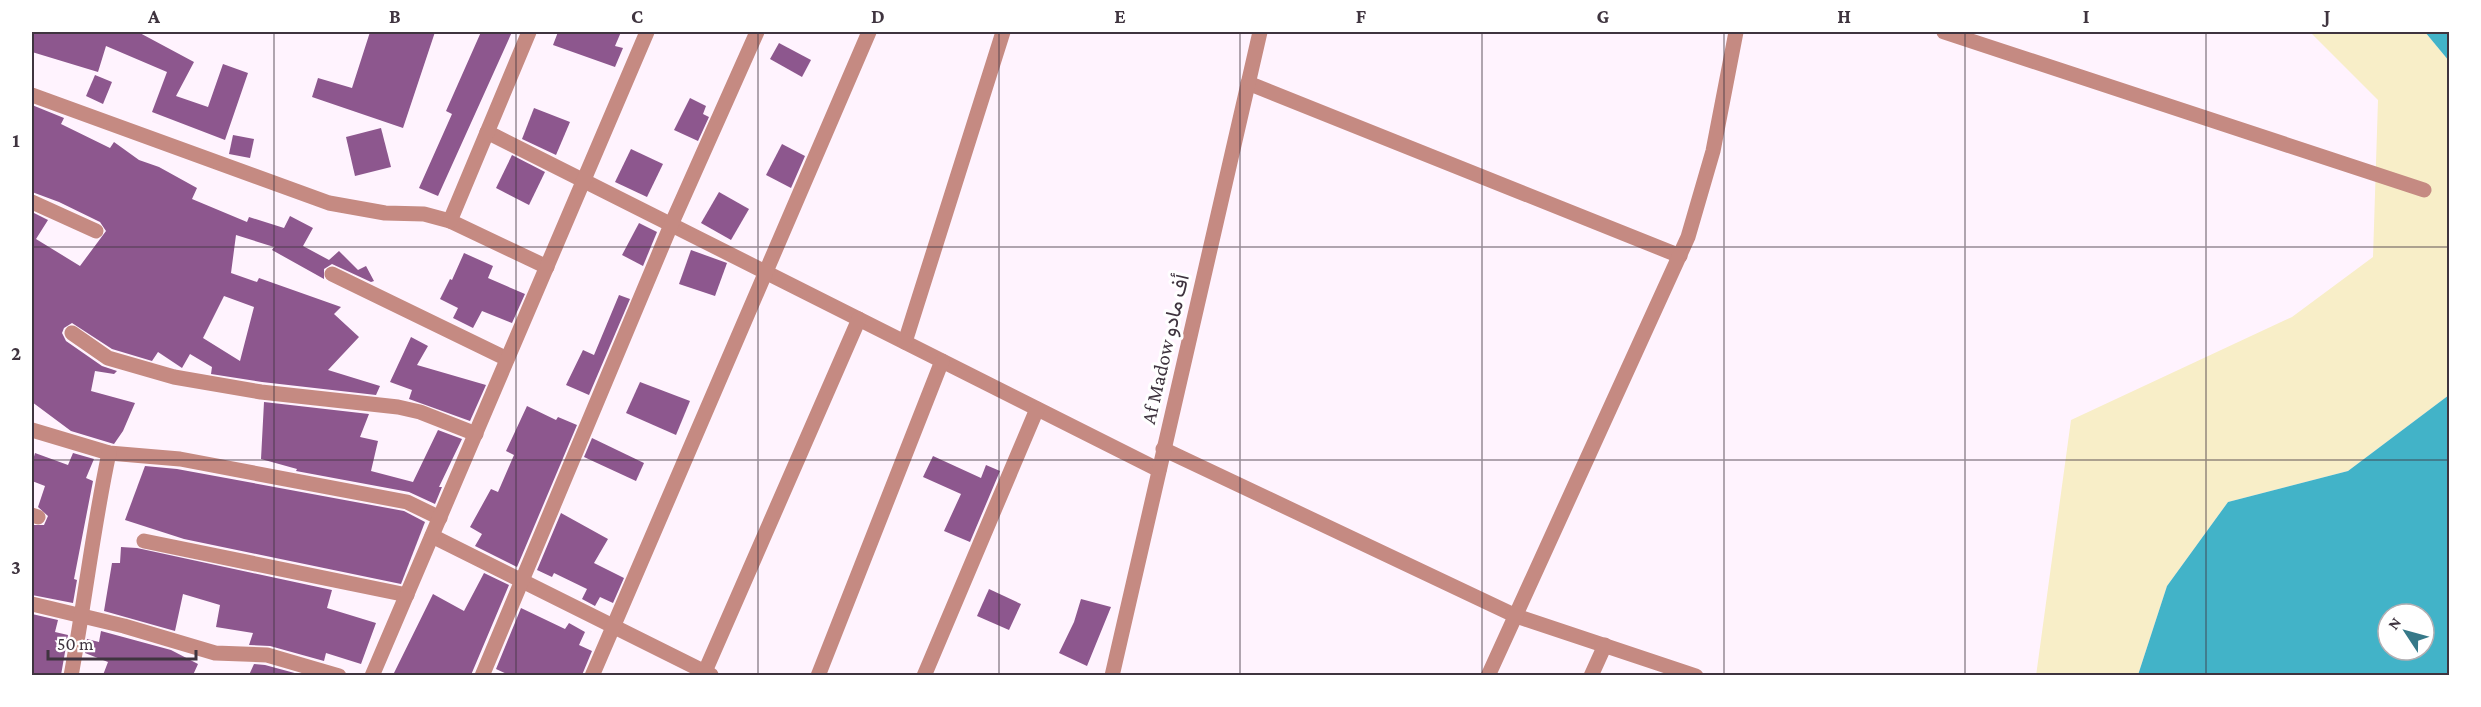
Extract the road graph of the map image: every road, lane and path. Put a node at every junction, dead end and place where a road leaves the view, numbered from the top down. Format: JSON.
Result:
{"nodes":[{"id":1,"x":529,"y":32,"type":"edge"},
{"id":2,"x":647,"y":32,"type":"edge"},
{"id":3,"x":757,"y":32,"type":"edge"},
{"id":4,"x":869,"y":32,"type":"edge"},
{"id":5,"x":1004,"y":32,"type":"edge"},
{"id":6,"x":1260,"y":32,"type":"edge"},
{"id":7,"x":1736,"y":32,"type":"edge"},
{"id":8,"x":1944,"y":32,"type":"edge"},
{"id":9,"x":1248,"y":83,"type":"junction"},
{"id":10,"x":32,"y":95,"type":"edge"},
{"id":11,"x":487,"y":132,"type":"junction"},
{"id":12,"x":583,"y":181,"type":"junction"},
{"id":13,"x":2424,"y":190,"type":"dead end"},
{"id":14,"x":32,"y":202,"type":"edge"},
{"id":15,"x":450,"y":221,"type":"junction"},
{"id":16,"x":671,"y":225,"type":"junction"},
{"id":17,"x":96,"y":231,"type":"dead end"},
{"id":18,"x":1680,"y":256,"type":"junction"},
{"id":19,"x":547,"y":267,"type":"junction"},
{"id":20,"x":765,"y":272,"type":"junction"},
{"id":21,"x":332,"y":274,"type":"dead end"},
{"id":22,"x":859,"y":320,"type":"junction"},
{"id":23,"x":72,"y":333,"type":"dead end"},
{"id":24,"x":904,"y":342,"type":"junction"},
{"id":25,"x":507,"y":359,"type":"junction"},
{"id":26,"x":942,"y":361,"type":"junction"},
{"id":27,"x":1037,"y":409,"type":"junction"},
{"id":28,"x":32,"y":430,"type":"edge"},
{"id":29,"x":476,"y":434,"type":"junction"},
{"id":30,"x":1164,"y":449,"type":"junction"},
{"id":31,"x":109,"y":453,"type":"junction"},
{"id":32,"x":1159,"y":470,"type":"junction"},
{"id":33,"x":440,"y":518,"type":"junction"},
{"id":34,"x":432,"y":536,"type":"junction"},
{"id":35,"x":144,"y":541,"type":"dead end"},
{"id":36,"x":523,"y":580,"type":"junction"},
{"id":37,"x":406,"y":595,"type":"junction"},
{"id":38,"x":32,"y":604,"type":"edge"},
{"id":39,"x":82,"y":616,"type":"junction"},
{"id":40,"x":1516,"y":616,"type":"junction"},
{"id":41,"x":613,"y":626,"type":"junction"},
{"id":42,"x":1605,"y":645,"type":"junction"},
{"id":43,"x":706,"y":674,"type":"edge"},
{"id":44,"x":1686,"y":674,"type":"edge"},
{"id":45,"x":71,"y":675,"type":"edge"},
{"id":46,"x":339,"y":675,"type":"edge"},
{"id":47,"x":372,"y":675,"type":"edge"},
{"id":48,"x":482,"y":675,"type":"edge"},
{"id":49,"x":592,"y":675,"type":"edge"},
{"id":50,"x":818,"y":675,"type":"edge"},
{"id":51,"x":924,"y":675,"type":"edge"},
{"id":52,"x":1112,"y":675,"type":"edge"},
{"id":53,"x":1488,"y":675,"type":"edge"},
{"id":54,"x":1591,"y":675,"type":"edge"}],
"edges":[{"from":1,"to":11,"type":"street"},
{"from":2,"to":12,"type":"street"},
{"from":3,"to":16,"type":"street"},
{"from":4,"to":20,"type":"street"},
{"from":5,"to":24,"type":"street"},
{"from":6,"to":9,"type":"street","name":"Af Madow أف مادو"},
{"from":7,"to":18,"type":"street"},
{"from":8,"to":13,"type":"street"},
{"from":9,"to":18,"type":"street"},
{"from":9,"to":30,"type":"street","name":"Af Madow أف مادو"},
{"from":10,"to":15,"type":"street"},
{"from":11,"to":12,"type":"street"},
{"from":11,"to":15,"type":"street"},
{"from":12,"to":16,"type":"street"},
{"from":12,"to":19,"type":"street"},
{"from":14,"to":17,"type":"street"},
{"from":15,"to":19,"type":"street"},
{"from":16,"to":20,"type":"street"},
{"from":16,"to":36,"type":"street"},
{"from":18,"to":40,"type":"street"},
{"from":19,"to":25,"type":"street"},
{"from":20,"to":22,"type":"street"},
{"from":20,"to":41,"type":"street"},
{"from":21,"to":25,"type":"street"},
{"from":22,"to":24,"type":"street"},
{"from":22,"to":43,"type":"street"},
{"from":23,"to":29,"type":"street"},
{"from":24,"to":26,"type":"street"},
{"from":25,"to":29,"type":"street"},
{"from":26,"to":27,"type":"street"},
{"from":26,"to":50,"type":"street"},
{"from":27,"to":32,"type":"street"},
{"from":27,"to":51,"type":"street"},
{"from":28,"to":31,"type":"street"},
{"from":29,"to":33,"type":"street"},
{"from":30,"to":32,"type":"street","name":"Af Madow أف مادو"},
{"from":30,"to":40,"type":"street"},
{"from":31,"to":33,"type":"street"},
{"from":31,"to":39,"type":"street"},
{"from":32,"to":52,"type":"street","name":"Af Madow أف مادو"},
{"from":33,"to":34,"type":"street"},
{"from":34,"to":36,"type":"street"},
{"from":34,"to":37,"type":"street"},
{"from":35,"to":37,"type":"street"},
{"from":36,"to":41,"type":"street"},
{"from":36,"to":48,"type":"street"},
{"from":37,"to":47,"type":"street"},
{"from":38,"to":39,"type":"street"},
{"from":39,"to":45,"type":"street"},
{"from":39,"to":46,"type":"street"},
{"from":40,"to":42,"type":"street"},
{"from":40,"to":53,"type":"street"},
{"from":41,"to":43,"type":"street"},
{"from":41,"to":49,"type":"street"},
{"from":42,"to":44,"type":"street"},
{"from":42,"to":54,"type":"street"}]}
